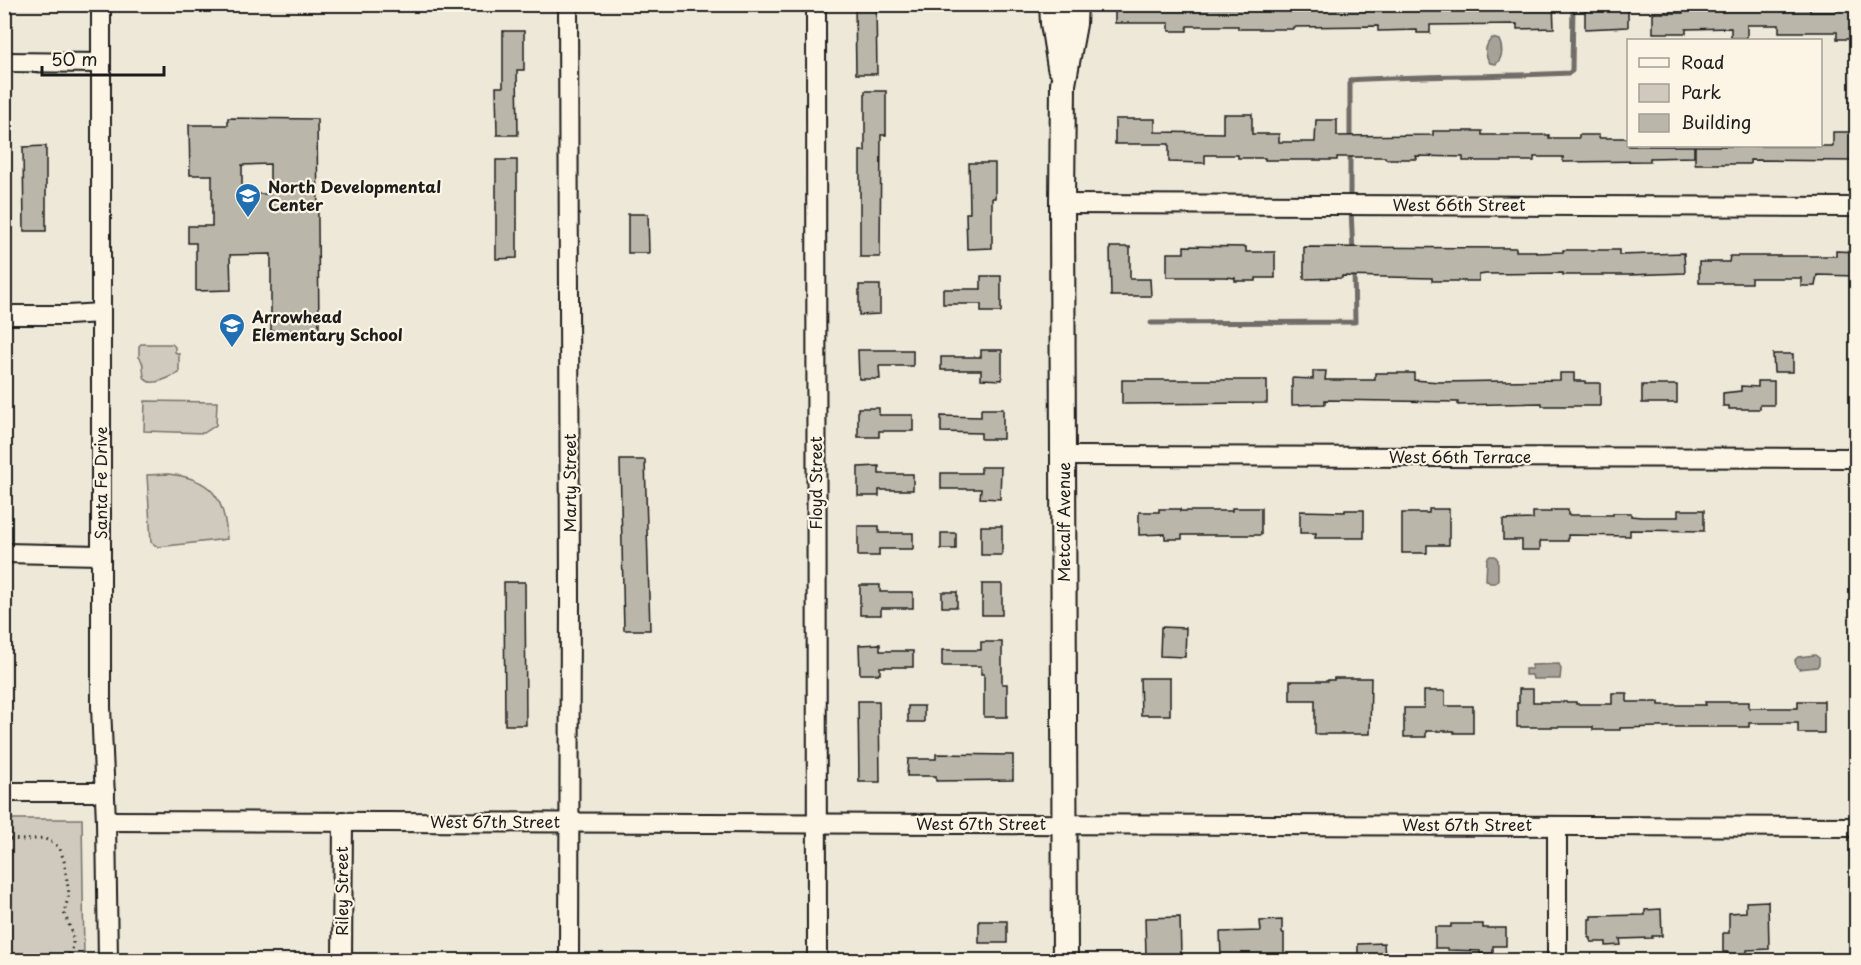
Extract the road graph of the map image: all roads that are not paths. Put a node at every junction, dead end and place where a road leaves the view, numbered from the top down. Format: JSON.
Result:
{"nodes":[{"id":1,"x":101,"y":4,"type":"edge"},
{"id":2,"x":568,"y":4,"type":"edge"},
{"id":3,"x":816,"y":4,"type":"edge"},
{"id":4,"x":1052,"y":4,"type":"edge"},
{"id":5,"x":1075,"y":4,"type":"edge"},
{"id":6,"x":4,"y":62,"type":"edge"},
{"id":7,"x":101,"y":63,"type":"junction"},
{"id":8,"x":1063,"y":84,"type":"junction"},
{"id":9,"x":1062,"y":204,"type":"junction"},
{"id":10,"x":1857,"y":207,"type":"edge"},
{"id":11,"x":101,"y":313,"type":"junction"},
{"id":12,"x":4,"y":315,"type":"edge"},
{"id":13,"x":1064,"y":456,"type":"junction"},
{"id":14,"x":1857,"y":458,"type":"edge"},
{"id":15,"x":4,"y":553,"type":"edge"},
{"id":16,"x":100,"y":555,"type":"junction"},
{"id":17,"x":4,"y":792,"type":"edge"},
{"id":18,"x":105,"y":792,"type":"junction"},
{"id":19,"x":106,"y":821,"type":"junction"},
{"id":20,"x":343,"y":821,"type":"junction"},
{"id":21,"x":570,"y":822,"type":"junction"},
{"id":22,"x":817,"y":823,"type":"junction"},
{"id":23,"x":1065,"y":824,"type":"junction"},
{"id":24,"x":1557,"y":826,"type":"junction"},
{"id":25,"x":1857,"y":827,"type":"edge"},
{"id":26,"x":108,"y":960,"type":"edge"},
{"id":27,"x":342,"y":960,"type":"edge"},
{"id":28,"x":569,"y":960,"type":"edge"},
{"id":29,"x":817,"y":960,"type":"edge"},
{"id":30,"x":1065,"y":960,"type":"edge"},
{"id":31,"x":1557,"y":960,"type":"edge"}],
"edges":[{"from":1,"to":7,"type":"street","name":"Santa Fe Drive"},
{"from":2,"to":21,"type":"street","name":"Marty Street"},
{"from":3,"to":22,"type":"street","name":"Floyd Street"},
{"from":4,"to":8,"type":"main road","name":"Metcalf Avenue"},
{"from":5,"to":8,"type":"main road","name":"Metcalf Avenue"},
{"from":6,"to":7,"type":"street"},
{"from":7,"to":11,"type":"street","name":"Santa Fe Drive"},
{"from":8,"to":9,"type":"main road","name":"Metcalf Avenue"},
{"from":9,"to":10,"type":"street","name":"West 66th Street"},
{"from":9,"to":13,"type":"main road","name":"Metcalf Avenue"},
{"from":11,"to":12,"type":"street"},
{"from":11,"to":16,"type":"street","name":"Santa Fe Drive"},
{"from":13,"to":14,"type":"street","name":"West 66th Terrace"},
{"from":13,"to":23,"type":"main road","name":"Metcalf Avenue"},
{"from":15,"to":16,"type":"street"},
{"from":16,"to":18,"type":"street","name":"Santa Fe Drive"},
{"from":17,"to":18,"type":"street"},
{"from":18,"to":19,"type":"street","name":"Santa Fe Drive"},
{"from":19,"to":20,"type":"street","name":"West 67th Street"},
{"from":19,"to":26,"type":"street","name":"Santa Fe Drive"},
{"from":20,"to":21,"type":"street","name":"West 67th Street"},
{"from":20,"to":27,"type":"street","name":"Riley Street"},
{"from":21,"to":22,"type":"street","name":"West 67th Street"},
{"from":21,"to":28,"type":"street","name":"Marty Street"},
{"from":22,"to":23,"type":"street","name":"West 67th Street"},
{"from":22,"to":29,"type":"street","name":"Floyd Street"},
{"from":23,"to":24,"type":"street","name":"West 67th Street"},
{"from":23,"to":30,"type":"main road","name":"Metcalf Avenue"},
{"from":24,"to":25,"type":"street","name":"West 67th Street"},
{"from":24,"to":31,"type":"street"}]}
